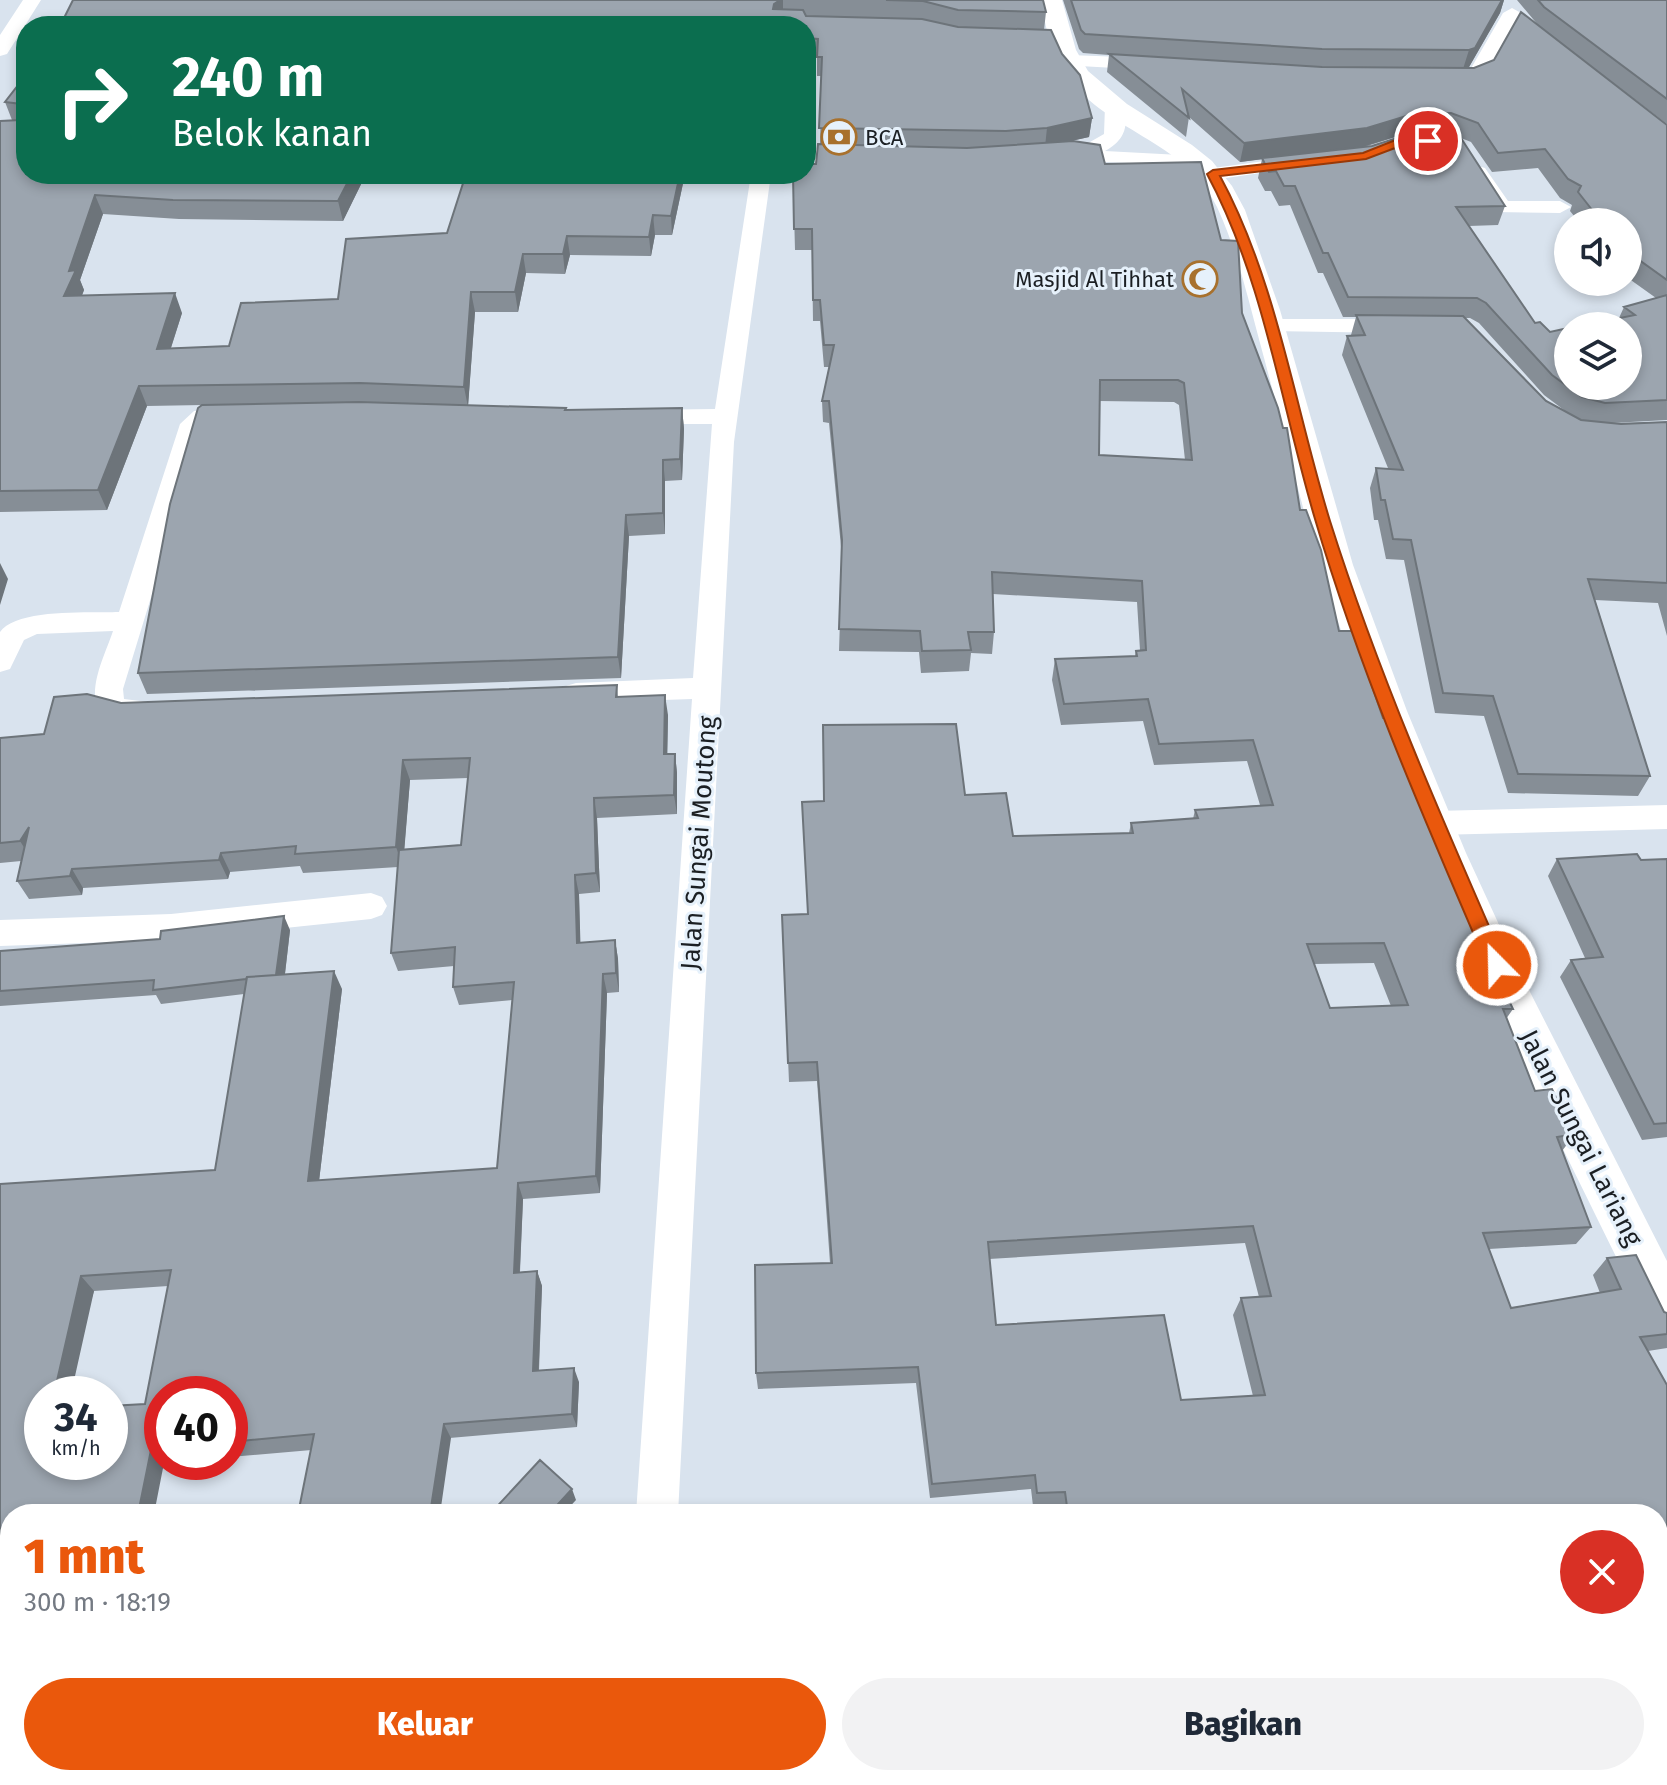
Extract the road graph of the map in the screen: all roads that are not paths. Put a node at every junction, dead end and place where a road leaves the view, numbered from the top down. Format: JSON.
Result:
{"nodes":[{"id":1,"x":1051,"y":0,"type":"edge"},
{"id":2,"x":1509,"y":7,"type":"edge"},
{"id":3,"x":16,"y":25,"type":"edge"},
{"id":4,"x":1529,"y":32,"type":"edge"},
{"id":5,"x":1035,"y":39,"type":"edge"},
{"id":6,"x":0,"y":50,"type":"edge"},
{"id":7,"x":1065,"y":51,"type":"junction"},
{"id":8,"x":1173,"y":65,"type":"edge"},
{"id":9,"x":1423,"y":79,"type":"edge"},
{"id":10,"x":1115,"y":106,"type":"junction"},
{"id":11,"x":816,"y":155,"type":"edge"},
{"id":12,"x":1067,"y":156,"type":"junction"},
{"id":13,"x":878,"y":157,"type":"edge"},
{"id":14,"x":1038,"y":157,"type":"edge"},
{"id":15,"x":1468,"y":157,"type":"edge"},
{"id":16,"x":1325,"y":161,"type":"edge"},
{"id":17,"x":1206,"y":168,"type":"junction"},
{"id":18,"x":760,"y":184,"type":"edge"},
{"id":19,"x":1560,"y":207,"type":"dead end"},
{"id":20,"x":1415,"y":325,"type":"edge"},
{"id":21,"x":1271,"y":326,"type":"junction"},
{"id":22,"x":253,"y":414,"type":"edge"},
{"id":23,"x":725,"y":416,"type":"junction"},
{"id":24,"x":616,"y":418,"type":"edge"},
{"id":25,"x":131,"y":621,"type":"junction"},
{"id":26,"x":0,"y":662,"type":"edge"},
{"id":27,"x":708,"y":688,"type":"junction"},
{"id":28,"x":552,"y":694,"type":"edge"},
{"id":29,"x":178,"y":708,"type":"edge"},
{"id":30,"x":1667,"y":817,"type":"edge"},
{"id":31,"x":1435,"y":823,"type":"junction"},
{"id":32,"x":371,"y":906,"type":"dead end"},
{"id":33,"x":0,"y":933,"type":"edge"},
{"id":34,"x":1667,"y":1311,"type":"edge"},
{"id":35,"x":658,"y":1504,"type":"edge"}],
"edges":[{"from":1,"to":7,"type":"street"},
{"from":2,"to":4,"type":"street"},
{"from":2,"to":9,"type":"street"},
{"from":3,"to":6,"type":"street"},
{"from":5,"to":7,"type":"street"},
{"from":7,"to":8,"type":"street"},
{"from":7,"to":10,"type":"street","name":"Jalan Sungai Lariang"},
{"from":10,"to":12,"type":"street"},
{"from":10,"to":17,"type":"street","name":"Jalan Sungai Lariang"},
{"from":11,"to":13,"type":"street"},
{"from":12,"to":14,"type":"street"},
{"from":12,"to":17,"type":"street"},
{"from":15,"to":19,"type":"street"},
{"from":16,"to":17,"type":"street"},
{"from":17,"to":21,"type":"street","name":"Jalan Sungai Lariang"},
{"from":18,"to":23,"type":"street","name":"Jalan Sungai Moutong"},
{"from":20,"to":21,"type":"street"},
{"from":21,"to":31,"type":"street","name":"Jalan Sungai Lariang"},
{"from":22,"to":25,"type":"street"},
{"from":23,"to":24,"type":"street"},
{"from":23,"to":27,"type":"street","name":"Jalan Sungai Moutong"},
{"from":25,"to":26,"type":"street"},
{"from":25,"to":29,"type":"street"},
{"from":27,"to":28,"type":"street"},
{"from":27,"to":35,"type":"street","name":"Jalan Sungai Moutong"},
{"from":30,"to":31,"type":"street"},
{"from":31,"to":34,"type":"street","name":"Jalan Sungai Lariang"},
{"from":32,"to":33,"type":"street"}]}
